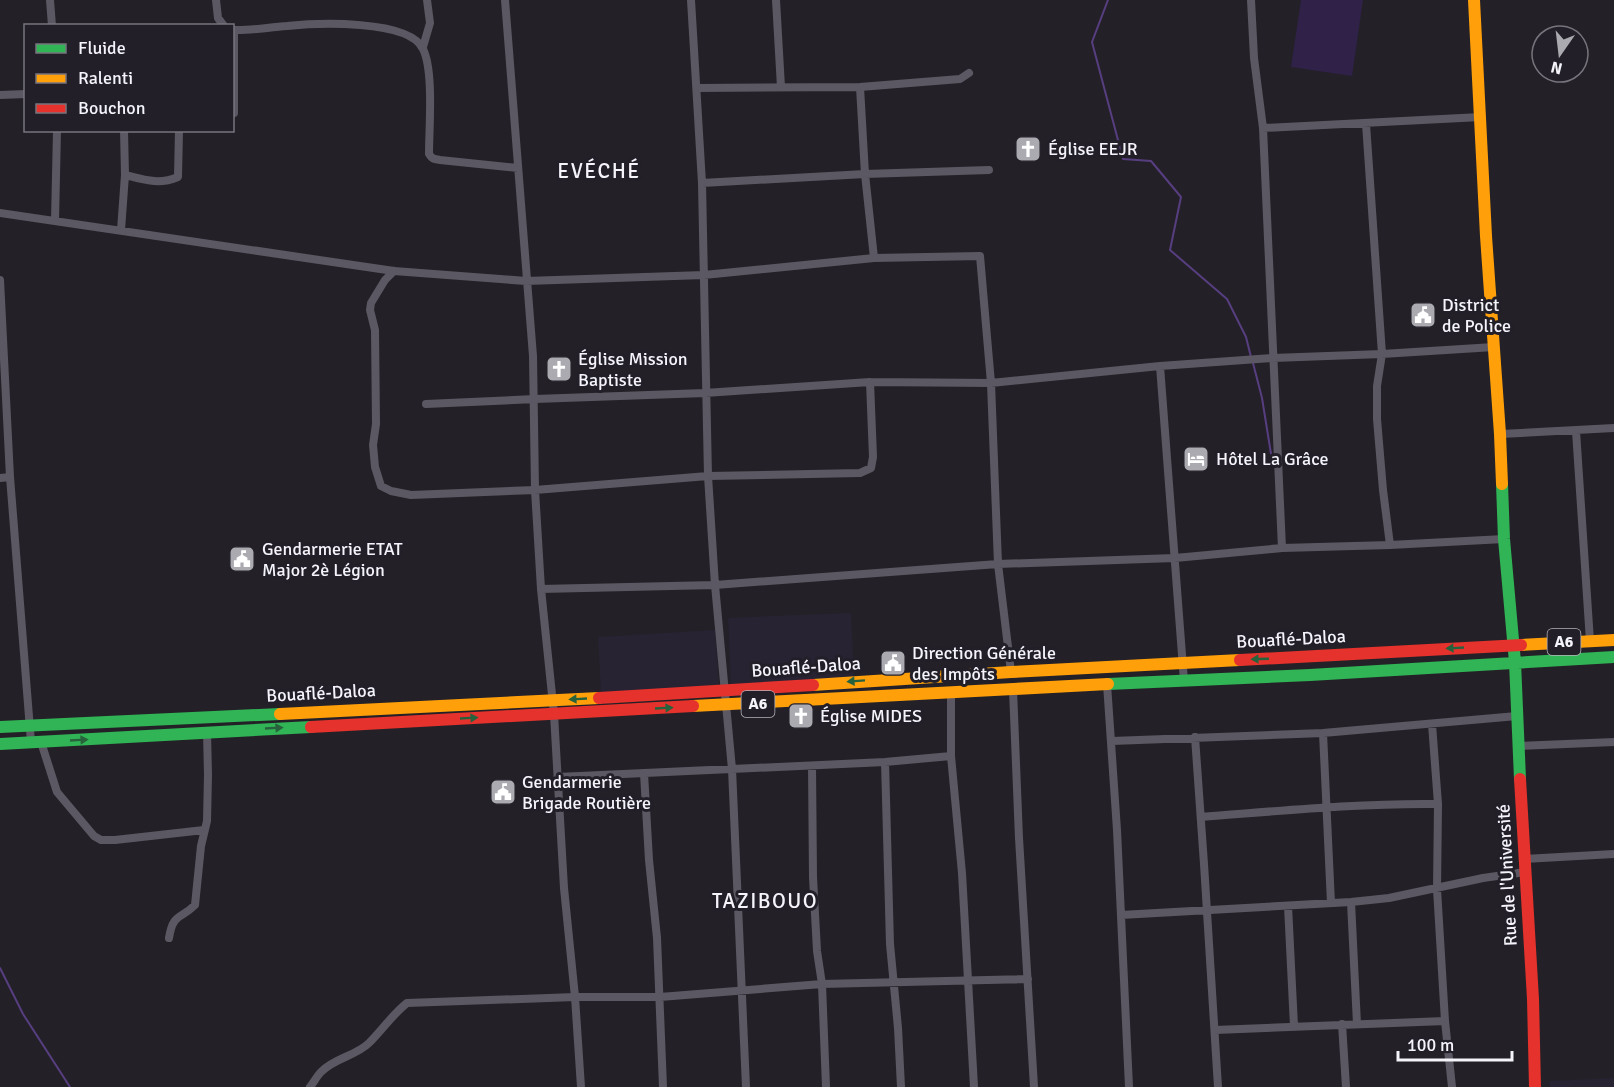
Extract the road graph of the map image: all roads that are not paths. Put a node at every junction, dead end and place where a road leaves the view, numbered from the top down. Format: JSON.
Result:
{"nodes":[{"id":1,"x":50,"y":0,"type":"edge"},
{"id":2,"x":216,"y":0,"type":"edge"},
{"id":3,"x":427,"y":0,"type":"edge"},
{"id":4,"x":505,"y":0,"type":"edge"},
{"id":5,"x":691,"y":0,"type":"edge"},
{"id":6,"x":776,"y":0,"type":"edge"},
{"id":7,"x":1251,"y":0,"type":"edge"},
{"id":8,"x":1474,"y":0,"type":"edge"},
{"id":9,"x":52,"y":24,"type":"edge"},
{"id":10,"x":222,"y":24,"type":"edge"},
{"id":11,"x":234,"y":31,"type":"edge"},
{"id":12,"x":423,"y":46,"type":"junction"},
{"id":13,"x":969,"y":73,"type":"dead end"},
{"id":14,"x":781,"y":87,"type":"junction"},
{"id":15,"x":860,"y":87,"type":"junction"},
{"id":16,"x":697,"y":88,"type":"junction"},
{"id":17,"x":24,"y":94,"type":"edge"},
{"id":18,"x":0,"y":95,"type":"edge"},
{"id":19,"x":1481,"y":117,"type":"junction"},
{"id":20,"x":1366,"y":124,"type":"junction"},
{"id":21,"x":1263,"y":128,"type":"junction"},
{"id":22,"x":57,"y":132,"type":"edge"},
{"id":23,"x":124,"y":132,"type":"edge"},
{"id":24,"x":179,"y":132,"type":"edge"},
{"id":25,"x":518,"y":168,"type":"junction"},
{"id":26,"x":989,"y":170,"type":"dead end"},
{"id":27,"x":865,"y":174,"type":"junction"},
{"id":28,"x":125,"y":175,"type":"junction"},
{"id":29,"x":702,"y":183,"type":"junction"},
{"id":30,"x":0,"y":213,"type":"edge"},
{"id":31,"x":55,"y":220,"type":"junction"},
{"id":32,"x":121,"y":230,"type":"junction"},
{"id":33,"x":874,"y":258,"type":"junction"},
{"id":34,"x":394,"y":271,"type":"junction"},
{"id":35,"x":704,"y":275,"type":"junction"},
{"id":36,"x":0,"y":280,"type":"edge"},
{"id":37,"x":526,"y":281,"type":"junction"},
{"id":38,"x":2,"y":329,"type":"edge"},
{"id":39,"x":1494,"y":347,"type":"junction"},
{"id":40,"x":1382,"y":354,"type":"junction"},
{"id":41,"x":1273,"y":358,"type":"junction"},
{"id":42,"x":1160,"y":366,"type":"junction"},
{"id":43,"x":870,"y":382,"type":"junction"},
{"id":44,"x":991,"y":383,"type":"junction"},
{"id":45,"x":705,"y":393,"type":"junction"},
{"id":46,"x":535,"y":399,"type":"junction"},
{"id":47,"x":426,"y":404,"type":"dead end"},
{"id":48,"x":3,"y":408,"type":"edge"},
{"id":49,"x":1614,"y":428,"type":"edge"},
{"id":50,"x":1576,"y":431,"type":"junction"},
{"id":51,"x":1500,"y":434,"type":"junction"},
{"id":52,"x":708,"y":476,"type":"junction"},
{"id":53,"x":5,"y":477,"type":"edge"},
{"id":54,"x":535,"y":490,"type":"junction"},
{"id":55,"x":1504,"y":539,"type":"junction"},
{"id":56,"x":1390,"y":545,"type":"junction"},
{"id":57,"x":1282,"y":548,"type":"junction"},
{"id":58,"x":1175,"y":558,"type":"junction"},
{"id":59,"x":998,"y":564,"type":"junction"},
{"id":60,"x":715,"y":585,"type":"junction"},
{"id":61,"x":541,"y":589,"type":"junction"},
{"id":62,"x":1614,"y":640,"type":"edge"},
{"id":63,"x":1590,"y":641,"type":"junction"},
{"id":64,"x":1514,"y":645,"type":"junction"},
{"id":65,"x":1614,"y":657,"type":"edge"},
{"id":66,"x":1183,"y":662,"type":"junction"},
{"id":67,"x":1515,"y":662,"type":"junction"},
{"id":68,"x":1011,"y":672,"type":"junction"},
{"id":69,"x":1184,"y":681,"type":"junction"},
{"id":70,"x":1107,"y":684,"type":"junction"},
{"id":71,"x":1013,"y":690,"type":"junction"},
{"id":72,"x":724,"y":691,"type":"junction"},
{"id":73,"x":951,"y":693,"type":"junction"},
{"id":74,"x":553,"y":700,"type":"junction"},
{"id":75,"x":725,"y":705,"type":"junction"},
{"id":76,"x":554,"y":714,"type":"junction"},
{"id":77,"x":1517,"y":716,"type":"junction"},
{"id":78,"x":1432,"y":724,"type":"junction"},
{"id":79,"x":30,"y":726,"type":"junction"},
{"id":80,"x":0,"y":727,"type":"edge"},
{"id":81,"x":207,"y":732,"type":"junction"},
{"id":82,"x":1323,"y":733,"type":"junction"},
{"id":83,"x":1195,"y":737,"type":"junction"},
{"id":84,"x":1112,"y":741,"type":"junction"},
{"id":85,"x":36,"y":742,"type":"junction"},
{"id":86,"x":1614,"y":742,"type":"edge"},
{"id":87,"x":0,"y":744,"type":"edge"},
{"id":88,"x":1519,"y":747,"type":"junction"},
{"id":89,"x":951,"y":756,"type":"junction"},
{"id":90,"x":885,"y":762,"type":"junction"},
{"id":91,"x":812,"y":766,"type":"junction"},
{"id":92,"x":732,"y":769,"type":"junction"},
{"id":93,"x":644,"y":773,"type":"junction"},
{"id":94,"x":558,"y":777,"type":"junction"},
{"id":95,"x":1438,"y":804,"type":"junction"},
{"id":96,"x":1327,"y":807,"type":"junction"},
{"id":97,"x":1201,"y":817,"type":"junction"},
{"id":98,"x":204,"y":830,"type":"junction"},
{"id":99,"x":1614,"y":854,"type":"edge"},
{"id":100,"x":1524,"y":859,"type":"junction"},
{"id":101,"x":1525,"y":872,"type":"junction"},
{"id":102,"x":1437,"y":889,"type":"junction"},
{"id":103,"x":1351,"y":902,"type":"junction"},
{"id":104,"x":1331,"y":903,"type":"junction"},
{"id":105,"x":1288,"y":906,"type":"junction"},
{"id":106,"x":1207,"y":911,"type":"junction"},
{"id":107,"x":1121,"y":915,"type":"junction"},
{"id":108,"x":169,"y":938,"type":"dead end"},
{"id":109,"x":1028,"y":979,"type":"junction"},
{"id":110,"x":967,"y":980,"type":"junction"},
{"id":111,"x":894,"y":981,"type":"junction"},
{"id":112,"x":822,"y":984,"type":"junction"},
{"id":113,"x":741,"y":990,"type":"junction"},
{"id":114,"x":575,"y":997,"type":"junction"},
{"id":115,"x":660,"y":997,"type":"junction"},
{"id":116,"x":1445,"y":1021,"type":"junction"},
{"id":117,"x":1342,"y":1024,"type":"junction"},
{"id":118,"x":1358,"y":1024,"type":"junction"},
{"id":119,"x":1294,"y":1026,"type":"junction"},
{"id":120,"x":1215,"y":1030,"type":"junction"},
{"id":121,"x":310,"y":1087,"type":"edge"},
{"id":122,"x":581,"y":1087,"type":"edge"},
{"id":123,"x":663,"y":1087,"type":"edge"},
{"id":124,"x":746,"y":1087,"type":"edge"},
{"id":125,"x":826,"y":1087,"type":"edge"},
{"id":126,"x":901,"y":1087,"type":"edge"},
{"id":127,"x":974,"y":1087,"type":"edge"},
{"id":128,"x":1034,"y":1087,"type":"edge"},
{"id":129,"x":1129,"y":1087,"type":"edge"},
{"id":130,"x":1218,"y":1087,"type":"edge"},
{"id":131,"x":1346,"y":1087,"type":"edge"},
{"id":132,"x":1452,"y":1087,"type":"edge"},
{"id":133,"x":1535,"y":1087,"type":"edge"}],
"edges":[{"from":1,"to":9,"type":"street"},
{"from":2,"to":10,"type":"street"},
{"from":3,"to":12,"type":"street"},
{"from":4,"to":25,"type":"street"},
{"from":5,"to":16,"type":"street"},
{"from":6,"to":14,"type":"street"},
{"from":7,"to":21,"type":"street"},
{"from":8,"to":19,"type":"main road","name":"Rue de l'Université"},
{"from":11,"to":12,"type":"street"},
{"from":12,"to":25,"type":"street"},
{"from":13,"to":15,"type":"street"},
{"from":14,"to":15,"type":"street"},
{"from":14,"to":16,"type":"street"},
{"from":15,"to":27,"type":"street"},
{"from":16,"to":29,"type":"street"},
{"from":17,"to":18,"type":"street"},
{"from":19,"to":20,"type":"street"},
{"from":19,"to":39,"type":"main road","name":"Rue de l'Université"},
{"from":20,"to":21,"type":"street"},
{"from":20,"to":40,"type":"street"},
{"from":21,"to":41,"type":"street"},
{"from":22,"to":31,"type":"street"},
{"from":23,"to":28,"type":"street"},
{"from":24,"to":28,"type":"street"},
{"from":25,"to":37,"type":"street"},
{"from":26,"to":27,"type":"street"},
{"from":27,"to":29,"type":"street"},
{"from":27,"to":33,"type":"street"},
{"from":28,"to":32,"type":"street"},
{"from":29,"to":35,"type":"street"},
{"from":30,"to":31,"type":"street"},
{"from":31,"to":32,"type":"street"},
{"from":32,"to":34,"type":"street"},
{"from":33,"to":35,"type":"street"},
{"from":33,"to":44,"type":"street"},
{"from":34,"to":37,"type":"street"},
{"from":34,"to":54,"type":"street"},
{"from":35,"to":37,"type":"street"},
{"from":35,"to":45,"type":"street"},
{"from":36,"to":38,"type":"street"},
{"from":37,"to":46,"type":"street"},
{"from":38,"to":48,"type":"street"},
{"from":39,"to":40,"type":"street"},
{"from":39,"to":51,"type":"main road","name":"Rue de l'Université"},
{"from":40,"to":41,"type":"street"},
{"from":40,"to":56,"type":"street"},
{"from":41,"to":42,"type":"street"},
{"from":41,"to":57,"type":"street"},
{"from":42,"to":44,"type":"street"},
{"from":42,"to":58,"type":"street"},
{"from":43,"to":44,"type":"street"},
{"from":43,"to":45,"type":"street"},
{"from":43,"to":52,"type":"street"},
{"from":44,"to":59,"type":"street"},
{"from":45,"to":46,"type":"street"},
{"from":45,"to":52,"type":"street"},
{"from":46,"to":47,"type":"street"},
{"from":46,"to":54,"type":"street"},
{"from":48,"to":53,"type":"street"},
{"from":49,"to":50,"type":"street"},
{"from":50,"to":51,"type":"street"},
{"from":50,"to":63,"type":"street"},
{"from":51,"to":55,"type":"main road","name":"Rue de l'Université"},
{"from":52,"to":54,"type":"street"},
{"from":52,"to":60,"type":"street"},
{"from":53,"to":79,"type":"street"},
{"from":54,"to":61,"type":"street"},
{"from":55,"to":56,"type":"street"},
{"from":55,"to":64,"type":"main road","name":"Rue de l'Université"},
{"from":56,"to":57,"type":"street"},
{"from":57,"to":58,"type":"street"},
{"from":58,"to":59,"type":"street"},
{"from":58,"to":66,"type":"street"},
{"from":59,"to":60,"type":"street"},
{"from":59,"to":68,"type":"street"},
{"from":60,"to":61,"type":"street"},
{"from":60,"to":72,"type":"street"},
{"from":61,"to":74,"type":"street"},
{"from":62,"to":63,"type":"main road","name":"Bouaflé-Daloa","number":"A6"},
{"from":63,"to":64,"type":"main road","name":"Bouaflé-Daloa","number":"A6"},
{"from":64,"to":66,"type":"main road","name":"Bouaflé-Daloa","number":"A6","one_way":true},
{"from":64,"to":67,"type":"main road","name":"Rue de l'Université"},
{"from":65,"to":67,"type":"main road","name":"Bouaflé-Daloa","number":"A6"},
{"from":66,"to":68,"type":"main road","name":"Bouaflé-Daloa","number":"A6"},
{"from":66,"to":69,"type":"street"},
{"from":67,"to":69,"type":"main road","name":"Bouaflé-Daloa","number":"A6"},
{"from":67,"to":77,"type":"main road","name":"Rue de l'Université"},
{"from":68,"to":72,"type":"main road","name":"Bouaflé-Daloa","number":"A6","one_way":true},
{"from":69,"to":70,"type":"main road","name":"Bouaflé-Daloa","number":"A6"},
{"from":70,"to":71,"type":"main road","name":"Bouaflé-Daloa","number":"A6"},
{"from":70,"to":84,"type":"street"},
{"from":71,"to":73,"type":"main road","name":"Bouaflé-Daloa","number":"A6"},
{"from":71,"to":109,"type":"street"},
{"from":72,"to":74,"type":"main road","name":"Bouaflé-Daloa","number":"A6","one_way":true},
{"from":72,"to":75,"type":"street"},
{"from":73,"to":75,"type":"main road","name":"Bouaflé-Daloa","number":"A6"},
{"from":73,"to":89,"type":"street"},
{"from":74,"to":76,"type":"street"},
{"from":74,"to":79,"type":"main road","name":"Bouaflé-Daloa","number":"A6"},
{"from":76,"to":75,"type":"main road","name":"Bouaflé-Daloa","number":"A6","one_way":true},
{"from":75,"to":92,"type":"street"},
{"from":81,"to":76,"type":"main road","name":"Bouaflé-Daloa","number":"A6","one_way":true},
{"from":76,"to":94,"type":"street"},
{"from":77,"to":78,"type":"street"},
{"from":77,"to":88,"type":"main road","name":"Rue de l'Université"},
{"from":78,"to":82,"type":"street"},
{"from":78,"to":95,"type":"street"},
{"from":79,"to":80,"type":"main road","name":"Bouaflé-Daloa","number":"A6"},
{"from":79,"to":85,"type":"street"},
{"from":85,"to":81,"type":"main road","name":"Bouaflé-Daloa","number":"A6","one_way":true},
{"from":81,"to":98,"type":"street"},
{"from":82,"to":83,"type":"street"},
{"from":82,"to":96,"type":"street"},
{"from":83,"to":84,"type":"street"},
{"from":83,"to":97,"type":"street"},
{"from":84,"to":107,"type":"street"},
{"from":85,"to":87,"type":"main road","name":"Bouaflé-Daloa","number":"A6"},
{"from":85,"to":98,"type":"street"},
{"from":86,"to":88,"type":"street"},
{"from":88,"to":100,"type":"main road","name":"Rue de l'Université"},
{"from":89,"to":90,"type":"street"},
{"from":89,"to":110,"type":"street"},
{"from":90,"to":91,"type":"street"},
{"from":90,"to":111,"type":"street"},
{"from":91,"to":92,"type":"street"},
{"from":91,"to":112,"type":"street"},
{"from":92,"to":93,"type":"street"},
{"from":92,"to":113,"type":"street"},
{"from":93,"to":94,"type":"street"},
{"from":93,"to":115,"type":"street"},
{"from":94,"to":114,"type":"street"},
{"from":95,"to":96,"type":"street"},
{"from":95,"to":102,"type":"street"},
{"from":96,"to":97,"type":"street"},
{"from":96,"to":104,"type":"street"},
{"from":97,"to":106,"type":"street"},
{"from":98,"to":108,"type":"street"},
{"from":99,"to":100,"type":"street"},
{"from":100,"to":101,"type":"main road","name":"Rue de l'Université"},
{"from":101,"to":102,"type":"street"},
{"from":101,"to":133,"type":"main road","name":"Rue de l'Université"},
{"from":102,"to":103,"type":"street"},
{"from":102,"to":116,"type":"street"},
{"from":103,"to":104,"type":"street"},
{"from":103,"to":118,"type":"street"},
{"from":104,"to":105,"type":"street"},
{"from":105,"to":106,"type":"street"},
{"from":105,"to":119,"type":"street"},
{"from":106,"to":107,"type":"street"},
{"from":106,"to":120,"type":"street"},
{"from":107,"to":129,"type":"street"},
{"from":109,"to":110,"type":"street"},
{"from":109,"to":128,"type":"street"},
{"from":110,"to":111,"type":"street"},
{"from":110,"to":127,"type":"street"},
{"from":111,"to":112,"type":"street"},
{"from":111,"to":126,"type":"street"},
{"from":112,"to":113,"type":"street"},
{"from":112,"to":125,"type":"street"},
{"from":113,"to":115,"type":"street"},
{"from":113,"to":124,"type":"street"},
{"from":114,"to":115,"type":"street"},
{"from":114,"to":121,"type":"street"},
{"from":114,"to":122,"type":"street"},
{"from":115,"to":123,"type":"street"},
{"from":116,"to":118,"type":"street"},
{"from":116,"to":132,"type":"street"},
{"from":117,"to":118,"type":"street"},
{"from":117,"to":119,"type":"street"},
{"from":117,"to":131,"type":"street"},
{"from":119,"to":120,"type":"street"},
{"from":120,"to":130,"type":"street"}]}
